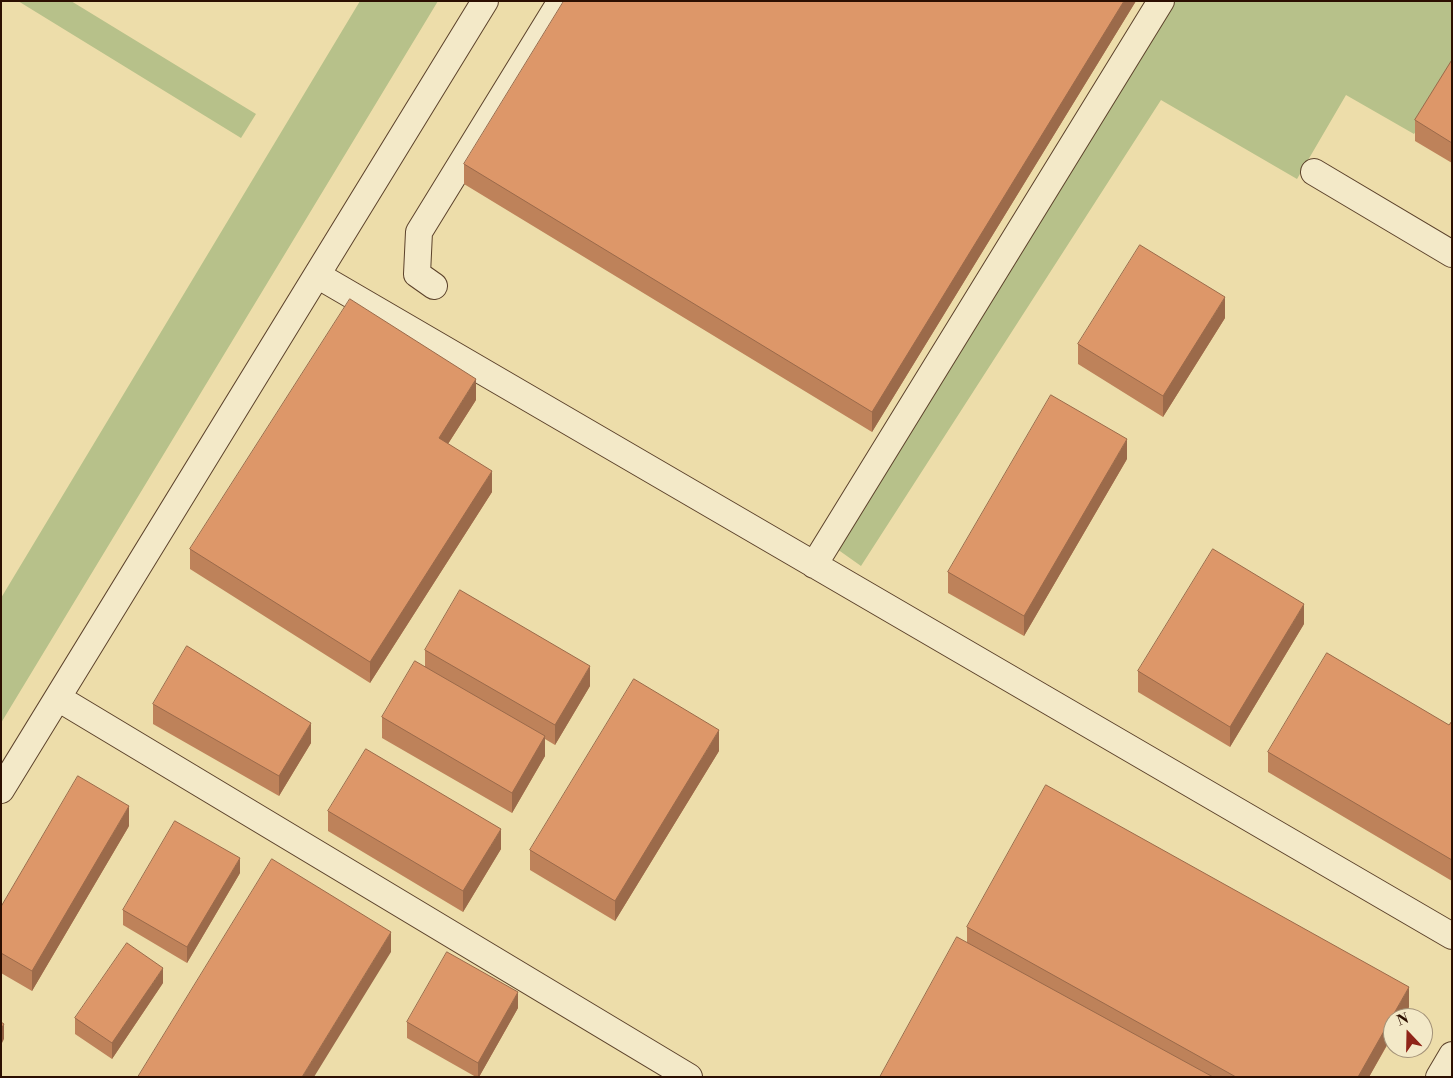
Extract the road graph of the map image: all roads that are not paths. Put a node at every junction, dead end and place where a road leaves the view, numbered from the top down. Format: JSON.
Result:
{"nodes":[{"id":1,"x":485,"y":1,"type":"edge"},
{"id":2,"x":561,"y":1,"type":"edge"},
{"id":3,"x":1161,"y":1,"type":"edge"},
{"id":4,"x":1314,"y":172,"type":"dead end"},
{"id":5,"x":1452,"y":254,"type":"edge"},
{"id":6,"x":317,"y":275,"type":"junction"},
{"id":7,"x":434,"y":286,"type":"dead end"},
{"id":8,"x":814,"y":565,"type":"junction"},
{"id":9,"x":58,"y":698,"type":"junction"},
{"id":10,"x":1,"y":790,"type":"edge"},
{"id":11,"x":1452,"y":936,"type":"edge"},
{"id":12,"x":1452,"y":1055,"type":"edge"},
{"id":13,"x":689,"y":1077,"type":"edge"},
{"id":14,"x":1439,"y":1077,"type":"edge"}],
"edges":[{"from":1,"to":6,"type":"street"},
{"from":2,"to":7,"type":"street"},
{"from":3,"to":8,"type":"street"},
{"from":4,"to":5,"type":"street"},
{"from":6,"to":8,"type":"street"},
{"from":6,"to":9,"type":"street"},
{"from":8,"to":11,"type":"street"},
{"from":9,"to":10,"type":"street"},
{"from":9,"to":13,"type":"street"},
{"from":12,"to":14,"type":"street"}]}
